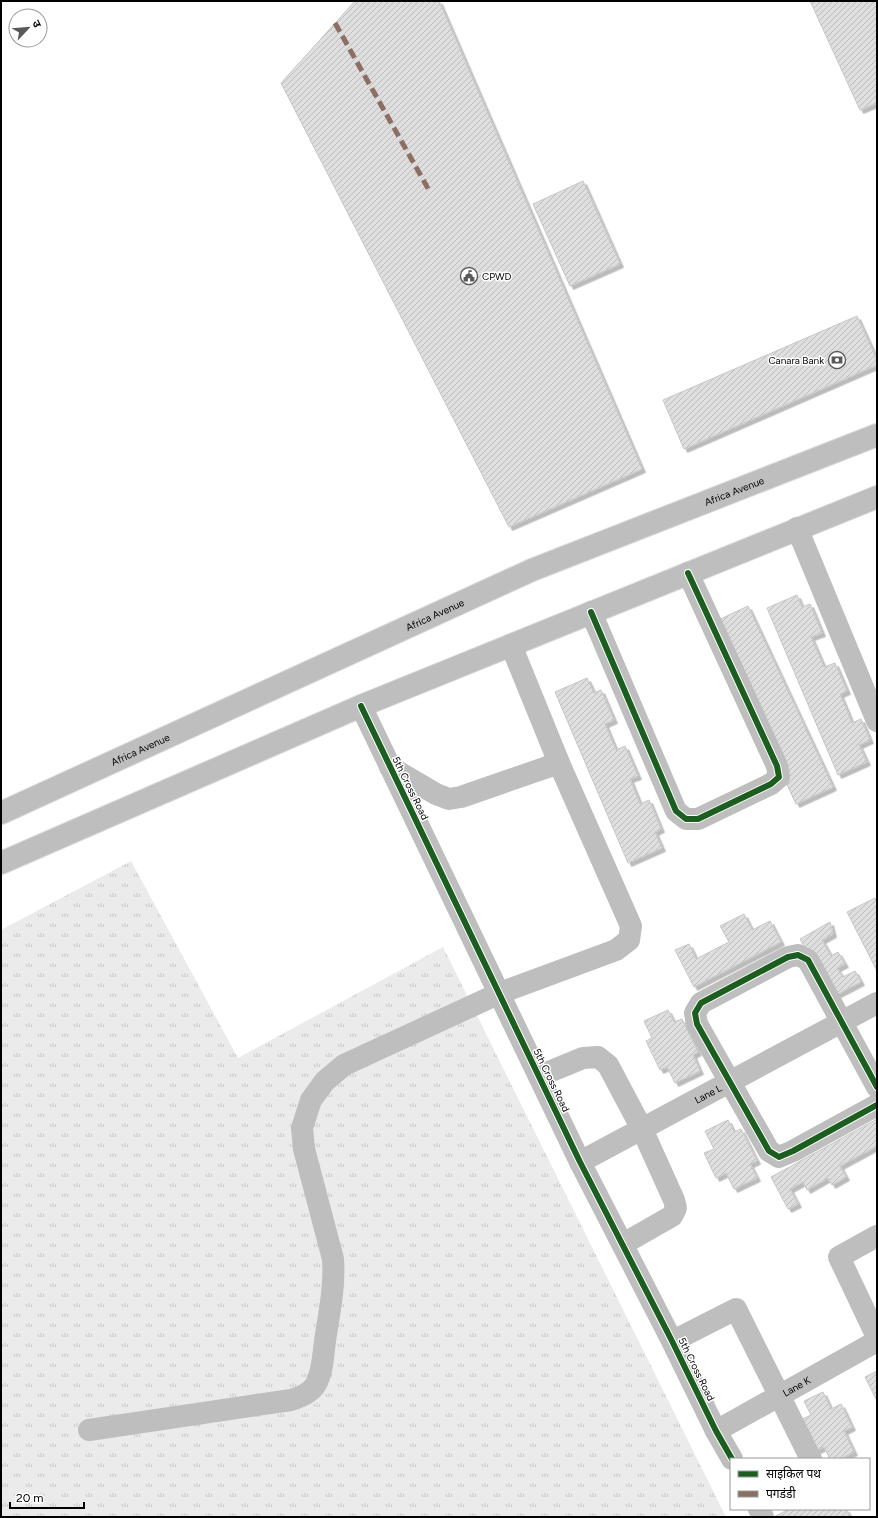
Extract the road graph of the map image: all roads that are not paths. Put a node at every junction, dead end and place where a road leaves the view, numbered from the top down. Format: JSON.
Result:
{"nodes":[{"id":1,"x":877,"y":436,"type":"edge"},
{"id":2,"x":877,"y":497,"type":"edge"},
{"id":3,"x":797,"y":528,"type":"junction"},
{"id":4,"x":688,"y":573,"type":"junction"},
{"id":5,"x":591,"y":612,"type":"junction"},
{"id":6,"x":511,"y":645,"type":"junction"},
{"id":7,"x":361,"y":706,"type":"junction"},
{"id":8,"x":877,"y":721,"type":"edge"},
{"id":9,"x":559,"y":763,"type":"junction"},
{"id":10,"x":390,"y":767,"type":"junction"},
{"id":11,"x":1,"y":813,"type":"edge"},
{"id":12,"x":1,"y":863,"type":"edge"},
{"id":13,"x":500,"y":993,"type":"junction"},
{"id":14,"x":877,"y":1003,"type":"edge"},
{"id":15,"x":841,"y":1022,"type":"junction"},
{"id":16,"x":539,"y":1076,"type":"junction"},
{"id":17,"x":729,"y":1082,"type":"junction"},
{"id":18,"x":877,"y":1086,"type":"edge"},
{"id":19,"x":877,"y":1105,"type":"edge"},
{"id":20,"x":642,"y":1129,"type":"junction"},
{"id":21,"x":580,"y":1162,"type":"junction"},
{"id":22,"x":877,"y":1236,"type":"edge"},
{"id":23,"x":623,"y":1244,"type":"junction"},
{"id":24,"x":877,"y":1337,"type":"edge"},
{"id":25,"x":672,"y":1341,"type":"junction"},
{"id":26,"x":877,"y":1341,"type":"edge"},
{"id":27,"x":780,"y":1395,"type":"junction"},
{"id":28,"x":89,"y":1430,"type":"dead end"},
{"id":29,"x":716,"y":1430,"type":"junction"},
{"id":30,"x":731,"y":1458,"type":"edge"},
{"id":31,"x":811,"y":1458,"type":"edge"}],
"edges":[{"from":1,"to":11,"type":"street","name":"Africa Avenue"},
{"from":2,"to":3,"type":"street"},
{"from":3,"to":4,"type":"street"},
{"from":3,"to":8,"type":"street"},
{"from":4,"to":5,"type":"street"},
{"from":4,"to":5,"type":"street"},
{"from":5,"to":6,"type":"street"},
{"from":6,"to":7,"type":"street"},
{"from":6,"to":9,"type":"street"},
{"from":7,"to":10,"type":"street","name":"5th Cross Road"},
{"from":7,"to":12,"type":"street"},
{"from":9,"to":10,"type":"street"},
{"from":9,"to":13,"type":"street"},
{"from":10,"to":13,"type":"street","name":"5th Cross Road"},
{"from":13,"to":16,"type":"street","name":"5th Cross Road"},
{"from":13,"to":28,"type":"street"},
{"from":14,"to":15,"type":"street","name":"Lane L"},
{"from":15,"to":17,"type":"street","name":"Lane L"},
{"from":15,"to":17,"type":"street"},
{"from":15,"to":18,"type":"street"},
{"from":16,"to":20,"type":"street"},
{"from":16,"to":21,"type":"street","name":"5th Cross Road"},
{"from":17,"to":19,"type":"street"},
{"from":17,"to":20,"type":"street","name":"Lane L"},
{"from":20,"to":21,"type":"street","name":"Lane L"},
{"from":20,"to":23,"type":"street"},
{"from":21,"to":23,"type":"street","name":"5th Cross Road"},
{"from":22,"to":24,"type":"street"},
{"from":23,"to":25,"type":"street","name":"5th Cross Road"},
{"from":25,"to":27,"type":"street"},
{"from":25,"to":29,"type":"street","name":"5th Cross Road"},
{"from":26,"to":27,"type":"street","name":"Lane K"},
{"from":27,"to":29,"type":"street","name":"Lane K"},
{"from":27,"to":31,"type":"street"},
{"from":29,"to":30,"type":"street","name":"5th Cross Road"}]}
